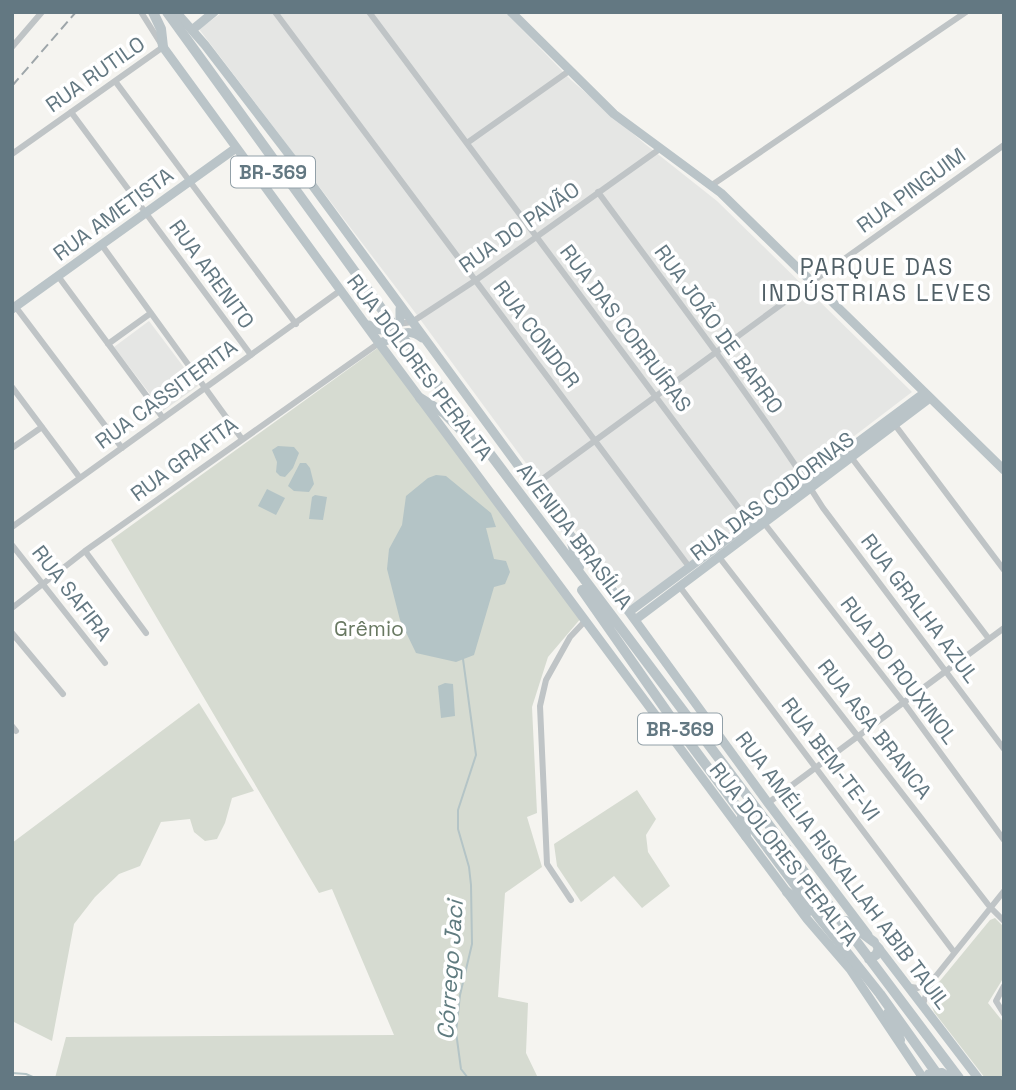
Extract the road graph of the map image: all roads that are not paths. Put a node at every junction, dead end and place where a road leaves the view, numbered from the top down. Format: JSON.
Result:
{"nodes":[{"id":1,"x":41,"y":12,"type":"edge"},
{"id":2,"x":141,"y":12,"type":"edge"},
{"id":3,"x":156,"y":12,"type":"edge"},
{"id":4,"x":167,"y":12,"type":"edge"},
{"id":5,"x":191,"y":12,"type":"edge"},
{"id":6,"x":214,"y":12,"type":"edge"},
{"id":7,"x":275,"y":12,"type":"edge"},
{"id":8,"x":369,"y":12,"type":"edge"},
{"id":9,"x":511,"y":12,"type":"edge"},
{"id":10,"x":966,"y":12,"type":"edge"},
{"id":11,"x":179,"y":15,"type":"edge"},
{"id":12,"x":192,"y":30,"type":"junction"},
{"id":13,"x":13,"y":45,"type":"edge"},
{"id":14,"x":163,"y":47,"type":"junction"},
{"id":15,"x":569,"y":71,"type":"junction"},
{"id":16,"x":115,"y":81,"type":"junction"},
{"id":17,"x":71,"y":112,"type":"junction"},
{"id":18,"x":467,"y":144,"type":"junction"},
{"id":19,"x":1004,"y":145,"type":"edge"},
{"id":20,"x":236,"y":148,"type":"junction"},
{"id":21,"x":661,"y":148,"type":"junction"},
{"id":22,"x":12,"y":154,"type":"edge"},
{"id":23,"x":190,"y":180,"type":"junction"},
{"id":24,"x":712,"y":186,"type":"junction"},
{"id":25,"x":598,"y":192,"type":"junction"},
{"id":26,"x":145,"y":213,"type":"junction"},
{"id":27,"x":536,"y":236,"type":"junction"},
{"id":28,"x":101,"y":244,"type":"junction"},
{"id":29,"x":58,"y":276,"type":"junction"},
{"id":30,"x":476,"y":280,"type":"junction"},
{"id":31,"x":812,"y":282,"type":"junction"},
{"id":32,"x":341,"y":290,"type":"junction"},
{"id":33,"x":400,"y":307,"type":"junction"},
{"id":34,"x":14,"y":308,"type":"edge"},
{"id":35,"x":151,"y":313,"type":"junction"},
{"id":36,"x":362,"y":319,"type":"junction"},
{"id":37,"x":412,"y":322,"type":"junction"},
{"id":38,"x":296,"y":324,"type":"junction"},
{"id":39,"x":395,"y":332,"type":"junction"},
{"id":40,"x":379,"y":343,"type":"junction"},
{"id":41,"x":108,"y":344,"type":"junction"},
{"id":42,"x":428,"y":344,"type":"junction"},
{"id":43,"x":716,"y":353,"type":"junction"},
{"id":44,"x":251,"y":355,"type":"junction"},
{"id":45,"x":391,"y":358,"type":"junction"},
{"id":46,"x":12,"y":387,"type":"edge"},
{"id":47,"x":206,"y":388,"type":"junction"},
{"id":48,"x":927,"y":395,"type":"junction"},
{"id":49,"x":656,"y":397,"type":"junction"},
{"id":50,"x":421,"y":398,"type":"junction"},
{"id":51,"x":163,"y":418,"type":"junction"},
{"id":52,"x":895,"y":425,"type":"junction"},
{"id":53,"x":42,"y":427,"type":"junction"},
{"id":54,"x":242,"y":439,"type":"junction"},
{"id":55,"x":471,"y":440,"type":"junction"},
{"id":56,"x":596,"y":442,"type":"junction"},
{"id":57,"x":862,"y":444,"type":"junction"},
{"id":58,"x":12,"y":448,"type":"edge"},
{"id":59,"x":122,"y":448,"type":"junction"},
{"id":60,"x":851,"y":457,"type":"junction"},
{"id":61,"x":1004,"y":470,"type":"edge"},
{"id":62,"x":80,"y":478,"type":"junction"},
{"id":63,"x":808,"y":484,"type":"junction"},
{"id":64,"x":533,"y":486,"type":"junction"},
{"id":65,"x":770,"y":513,"type":"junction"},
{"id":66,"x":764,"y":523,"type":"junction"},
{"id":67,"x":752,"y":526,"type":"junction"},
{"id":68,"x":12,"y":527,"type":"edge"},
{"id":69,"x":570,"y":536,"type":"junction"},
{"id":70,"x":12,"y":545,"type":"edge"},
{"id":71,"x":85,"y":551,"type":"junction"},
{"id":72,"x":719,"y":557,"type":"junction"},
{"id":73,"x":1004,"y":570,"type":"edge"},
{"id":74,"x":692,"y":571,"type":"junction"},
{"id":75,"x":43,"y":585,"type":"junction"},
{"id":76,"x":680,"y":587,"type":"junction"},
{"id":77,"x":594,"y":594,"type":"junction"},
{"id":78,"x":12,"y":608,"type":"edge"},
{"id":79,"x":632,"y":616,"type":"junction"},
{"id":80,"x":586,"y":620,"type":"junction"},
{"id":81,"x":1004,"y":628,"type":"edge"},
{"id":82,"x":12,"y":633,"type":"edge"},
{"id":83,"x":146,"y":633,"type":"dead end"},
{"id":84,"x":989,"y":639,"type":"junction"},
{"id":85,"x":105,"y":663,"type":"dead end"},
{"id":86,"x":947,"y":672,"type":"junction"},
{"id":87,"x":63,"y":694,"type":"dead end"},
{"id":88,"x":904,"y":703,"type":"junction"},
{"id":89,"x":859,"y":736,"type":"junction"},
{"id":90,"x":1004,"y":749,"type":"edge"},
{"id":91,"x":816,"y":768,"type":"junction"},
{"id":92,"x":731,"y":796,"type":"junction"},
{"id":93,"x":768,"y":803,"type":"junction"},
{"id":94,"x":746,"y":836,"type":"junction"},
{"id":95,"x":1004,"y":840,"type":"edge"},
{"id":96,"x":813,"y":885,"type":"junction"},
{"id":97,"x":1004,"y":891,"type":"edge"},
{"id":98,"x":787,"y":892,"type":"junction"},
{"id":99,"x":571,"y":900,"type":"dead end"},
{"id":100,"x":990,"y":908,"type":"junction"},
{"id":101,"x":821,"y":920,"type":"junction"},
{"id":102,"x":1004,"y":921,"type":"edge"},
{"id":103,"x":833,"y":934,"type":"junction"},
{"id":104,"x":874,"y":951,"type":"junction"},
{"id":105,"x":954,"y":952,"type":"junction"},
{"id":106,"x":936,"y":976,"type":"junction"},
{"id":107,"x":1004,"y":986,"type":"edge"},
{"id":108,"x":911,"y":987,"type":"junction"},
{"id":109,"x":880,"y":994,"type":"junction"},
{"id":110,"x":923,"y":1004,"type":"junction"},
{"id":111,"x":1004,"y":1014,"type":"edge"},
{"id":112,"x":900,"y":1040,"type":"junction"},
{"id":113,"x":931,"y":1076,"type":"edge"},
{"id":114,"x":950,"y":1078,"type":"edge"},
{"id":115,"x":959,"y":1078,"type":"edge"},
{"id":116,"x":978,"y":1078,"type":"edge"}],
"edges":[{"from":1,"to":13,"type":"street"},
{"from":2,"to":14,"type":"street","name":"RUA DOLORES PERALTA"},
{"from":3,"to":14,"type":"highway"},
{"from":3,"to":39,"type":"highway","name":"AVENIDA BRASÍLIA","number":"BR-369"},
{"from":4,"to":39,"type":"highway","name":"AVENIDA BRASÍLIA","number":"BR-369"},
{"from":5,"to":11,"type":"street"},
{"from":6,"to":12,"type":"street"},
{"from":7,"to":30,"type":"street","name":"RUA CONDOR"},
{"from":8,"to":18,"type":"street","name":"RUA DAS CORRUÍRAS"},
{"from":9,"to":15,"type":"street"},
{"from":10,"to":24,"type":"street"},
{"from":11,"to":12,"type":"street","name":"RUA AMÉLIA RISKALLAH ABIB TAUIL"},
{"from":12,"to":33,"type":"street","name":"RUA AMÉLIA RISKALLAH ABIB TAUIL"},
{"from":14,"to":16,"type":"street","name":"RUA RUTILO"},
{"from":14,"to":20,"type":"street","name":"RUA DOLORES PERALTA"},
{"from":15,"to":18,"type":"street"},
{"from":15,"to":21,"type":"street"},
{"from":16,"to":17,"type":"street","name":"RUA RUTILO"},
{"from":16,"to":23,"type":"street"},
{"from":17,"to":22,"type":"street","name":"RUA RUTILO"},
{"from":17,"to":26,"type":"street","name":"RUA ARENITO"},
{"from":18,"to":27,"type":"street","name":"RUA DAS CORRUÍRAS"},
{"from":19,"to":31,"type":"street","name":"RUA PINGUIM"},
{"from":20,"to":23,"type":"street","name":"RUA AMETISTA"},
{"from":20,"to":32,"type":"street","name":"RUA DOLORES PERALTA"},
{"from":21,"to":24,"type":"street"},
{"from":21,"to":25,"type":"street","name":"RUA DO PAVÃO"},
{"from":23,"to":26,"type":"street","name":"RUA AMETISTA"},
{"from":23,"to":38,"type":"street"},
{"from":24,"to":31,"type":"street"},
{"from":25,"to":27,"type":"street","name":"RUA DO PAVÃO"},
{"from":25,"to":43,"type":"street","name":"RUA JOÃO DE BARRO"},
{"from":26,"to":28,"type":"street","name":"RUA AMETISTA"},
{"from":26,"to":44,"type":"street","name":"RUA ARENITO"},
{"from":27,"to":30,"type":"street","name":"RUA DO PAVÃO"},
{"from":27,"to":49,"type":"street","name":"RUA DAS CORRUÍRAS"},
{"from":28,"to":29,"type":"street","name":"RUA AMETISTA"},
{"from":28,"to":35,"type":"street"},
{"from":29,"to":34,"type":"street","name":"RUA AMETISTA"},
{"from":29,"to":41,"type":"street"},
{"from":30,"to":37,"type":"street","name":"RUA DO PAVÃO"},
{"from":30,"to":56,"type":"street","name":"RUA CONDOR"},
{"from":31,"to":43,"type":"street","name":"RUA PINGUIM"},
{"from":31,"to":48,"type":"street"},
{"from":32,"to":36,"type":"street","name":"RUA DOLORES PERALTA"},
{"from":32,"to":38,"type":"street","name":"RUA CASSITERITA"},
{"from":33,"to":37,"type":"street","name":"RUA AMÉLIA RISKALLAH ABIB TAUIL"},
{"from":33,"to":39,"type":"street"},
{"from":34,"to":59,"type":"street"},
{"from":35,"to":41,"type":"street"},
{"from":35,"to":47,"type":"street"},
{"from":36,"to":39,"type":"street"},
{"from":36,"to":40,"type":"street","name":"RUA DOLORES PERALTA"},
{"from":37,"to":39,"type":"street","name":"RUA DO PAVÃO"},
{"from":37,"to":42,"type":"street","name":"RUA AMÉLIA RISKALLAH ABIB TAUIL"},
{"from":38,"to":44,"type":"street","name":"RUA CASSITERITA"},
{"from":39,"to":40,"type":"street"},
{"from":39,"to":42,"type":"street"},
{"from":39,"to":45,"type":"street"},
{"from":39,"to":55,"type":"highway","name":"AVENIDA BRASÍLIA","number":"BR-369"},
{"from":39,"to":77,"type":"highway","name":"AVENIDA BRASÍLIA","number":"BR-369"},
{"from":40,"to":45,"type":"street","name":"RUA DOLORES PERALTA"},
{"from":40,"to":54,"type":"street","name":"RUA GRAFITA"},
{"from":41,"to":51,"type":"street"},
{"from":42,"to":64,"type":"street","name":"RUA AMÉLIA RISKALLAH ABIB TAUIL"},
{"from":43,"to":49,"type":"street","name":"RUA PINGUIM"},
{"from":43,"to":63,"type":"street","name":"RUA JOÃO DE BARRO"},
{"from":44,"to":47,"type":"street","name":"RUA CASSITERITA"},
{"from":45,"to":50,"type":"street","name":"RUA DOLORES PERALTA"},
{"from":46,"to":53,"type":"street"},
{"from":47,"to":51,"type":"street","name":"RUA CASSITERITA"},
{"from":47,"to":54,"type":"street"},
{"from":48,"to":52,"type":"street","name":"RUA DAS CODORNAS"},
{"from":48,"to":57,"type":"street","name":"RUA DAS CODORNAS"},
{"from":48,"to":61,"type":"street"},
{"from":49,"to":56,"type":"street","name":"RUA PINGUIM"},
{"from":49,"to":67,"type":"street","name":"RUA DAS CORRUÍRAS"},
{"from":50,"to":55,"type":"highway"},
{"from":50,"to":80,"type":"street","name":"RUA DOLORES PERALTA"},
{"from":51,"to":59,"type":"street","name":"RUA CASSITERITA"},
{"from":52,"to":57,"type":"street","name":"RUA DAS CODORNAS"},
{"from":52,"to":73,"type":"street"},
{"from":53,"to":58,"type":"street"},
{"from":53,"to":62,"type":"street"},
{"from":54,"to":71,"type":"street","name":"RUA GRAFITA"},
{"from":55,"to":92,"type":"highway","name":"AVENIDA BRASÍLIA","number":"BR-369"},
{"from":56,"to":64,"type":"street","name":"RUA PINGUIM"},
{"from":56,"to":74,"type":"street","name":"RUA CONDOR"},
{"from":57,"to":60,"type":"street","name":"RUA DAS CODORNAS"},
{"from":57,"to":63,"type":"street","name":"RUA DAS CODORNAS"},
{"from":59,"to":62,"type":"street","name":"RUA CASSITERITA"},
{"from":60,"to":63,"type":"street","name":"RUA DAS CODORNAS"},
{"from":60,"to":84,"type":"street"},
{"from":62,"to":68,"type":"street","name":"RUA CASSITERITA"},
{"from":63,"to":65,"type":"street","name":"RUA DAS CODORNAS"},
{"from":63,"to":86,"type":"street","name":"RUA GRALHA AZUL"},
{"from":64,"to":69,"type":"street","name":"RUA AMÉLIA RISKALLAH ABIB TAUIL"},
{"from":65,"to":66,"type":"street","name":"RUA DAS CODORNAS"},
{"from":65,"to":67,"type":"street","name":"RUA DAS CODORNAS"},
{"from":66,"to":67,"type":"street","name":"RUA DAS CODORNAS"},
{"from":66,"to":88,"type":"street","name":"RUA DO ROUXINOL"},
{"from":67,"to":72,"type":"street","name":"RUA DAS CODORNAS"},
{"from":67,"to":74,"type":"street","name":"RUA DAS CODORNAS"},
{"from":69,"to":77,"type":"highway"},
{"from":69,"to":79,"type":"street","name":"RUA AMÉLIA RISKALLAH ABIB TAUIL"},
{"from":70,"to":75,"type":"street","name":"RUA SAFIRA"},
{"from":71,"to":75,"type":"street","name":"RUA GRAFITA"},
{"from":71,"to":83,"type":"street"},
{"from":72,"to":74,"type":"street","name":"RUA DAS CODORNAS"},
{"from":72,"to":89,"type":"street","name":"RUA ASA BRANCA"},
{"from":74,"to":76,"type":"street","name":"RUA DAS CODORNAS"},
{"from":74,"to":79,"type":"street","name":"RUA DAS CODORNAS"},
{"from":75,"to":78,"type":"street","name":"RUA GRAFITA"},
{"from":75,"to":85,"type":"street","name":"RUA SAFIRA"},
{"from":76,"to":79,"type":"street","name":"RUA DAS CODORNAS"},
{"from":76,"to":91,"type":"street","name":"RUA BEM-TE-VI"},
{"from":77,"to":96,"type":"highway","name":"AVENIDA BRASÍLIA","number":"BR-369"},
{"from":79,"to":93,"type":"street","name":"RUA AMÉLIA RISKALLAH ABIB TAUIL"},
{"from":80,"to":94,"type":"street","name":"RUA DOLORES PERALTA"},
{"from":80,"to":99,"type":"street"},
{"from":81,"to":84,"type":"street"},
{"from":82,"to":87,"type":"street"},
{"from":84,"to":86,"type":"street"},
{"from":86,"to":88,"type":"street"},
{"from":86,"to":90,"type":"street","name":"RUA GRALHA AZUL"},
{"from":88,"to":89,"type":"street"},
{"from":88,"to":95,"type":"street","name":"RUA DO ROUXINOL"},
{"from":89,"to":91,"type":"street"},
{"from":89,"to":100,"type":"street","name":"RUA ASA BRANCA"},
{"from":91,"to":93,"type":"street"},
{"from":91,"to":105,"type":"street","name":"RUA BEM-TE-VI"},
{"from":92,"to":94,"type":"highway"},
{"from":92,"to":101,"type":"highway","name":"AVENIDA BRASÍLIA","number":"BR-369"},
{"from":93,"to":104,"type":"street","name":"RUA AMÉLIA RISKALLAH ABIB TAUIL"},
{"from":94,"to":98,"type":"street","name":"RUA DOLORES PERALTA"},
{"from":96,"to":104,"type":"highway","name":"AVENIDA BRASÍLIA","number":"BR-369"},
{"from":96,"to":104,"type":"highway"},
{"from":97,"to":100,"type":"street"},
{"from":98,"to":101,"type":"highway"},
{"from":98,"to":112,"type":"street","name":"RUA DOLORES PERALTA"},
{"from":100,"to":102,"type":"street","name":"RUA ASA BRANCA"},
{"from":100,"to":105,"type":"street"},
{"from":101,"to":103,"type":"highway","name":"AVENIDA BRASÍLIA","number":"BR-369"},
{"from":103,"to":104,"type":"highway"},
{"from":103,"to":109,"type":"highway","name":"AVENIDA BRASÍLIA","number":"BR-369"},
{"from":104,"to":108,"type":"street","name":"RUA AMÉLIA RISKALLAH ABIB TAUIL"},
{"from":104,"to":115,"type":"highway","name":"AVENIDA BRASÍLIA","number":"BR-369"},
{"from":105,"to":106,"type":"street"},
{"from":106,"to":108,"type":"street"},
{"from":106,"to":110,"type":"street"},
{"from":107,"to":111,"type":"street"},
{"from":108,"to":110,"type":"street","name":"RUA AMÉLIA RISKALLAH ABIB TAUIL"},
{"from":109,"to":112,"type":"highway"},
{"from":109,"to":113,"type":"highway","name":"AVENIDA BRASÍLIA","number":"BR-369"},
{"from":110,"to":116,"type":"street","name":"RUA AMÉLIA RISKALLAH ABIB TAUIL"},
{"from":112,"to":113,"type":"street","name":"RUA DOLORES PERALTA"},
{"from":113,"to":114,"type":"highway"}]}
